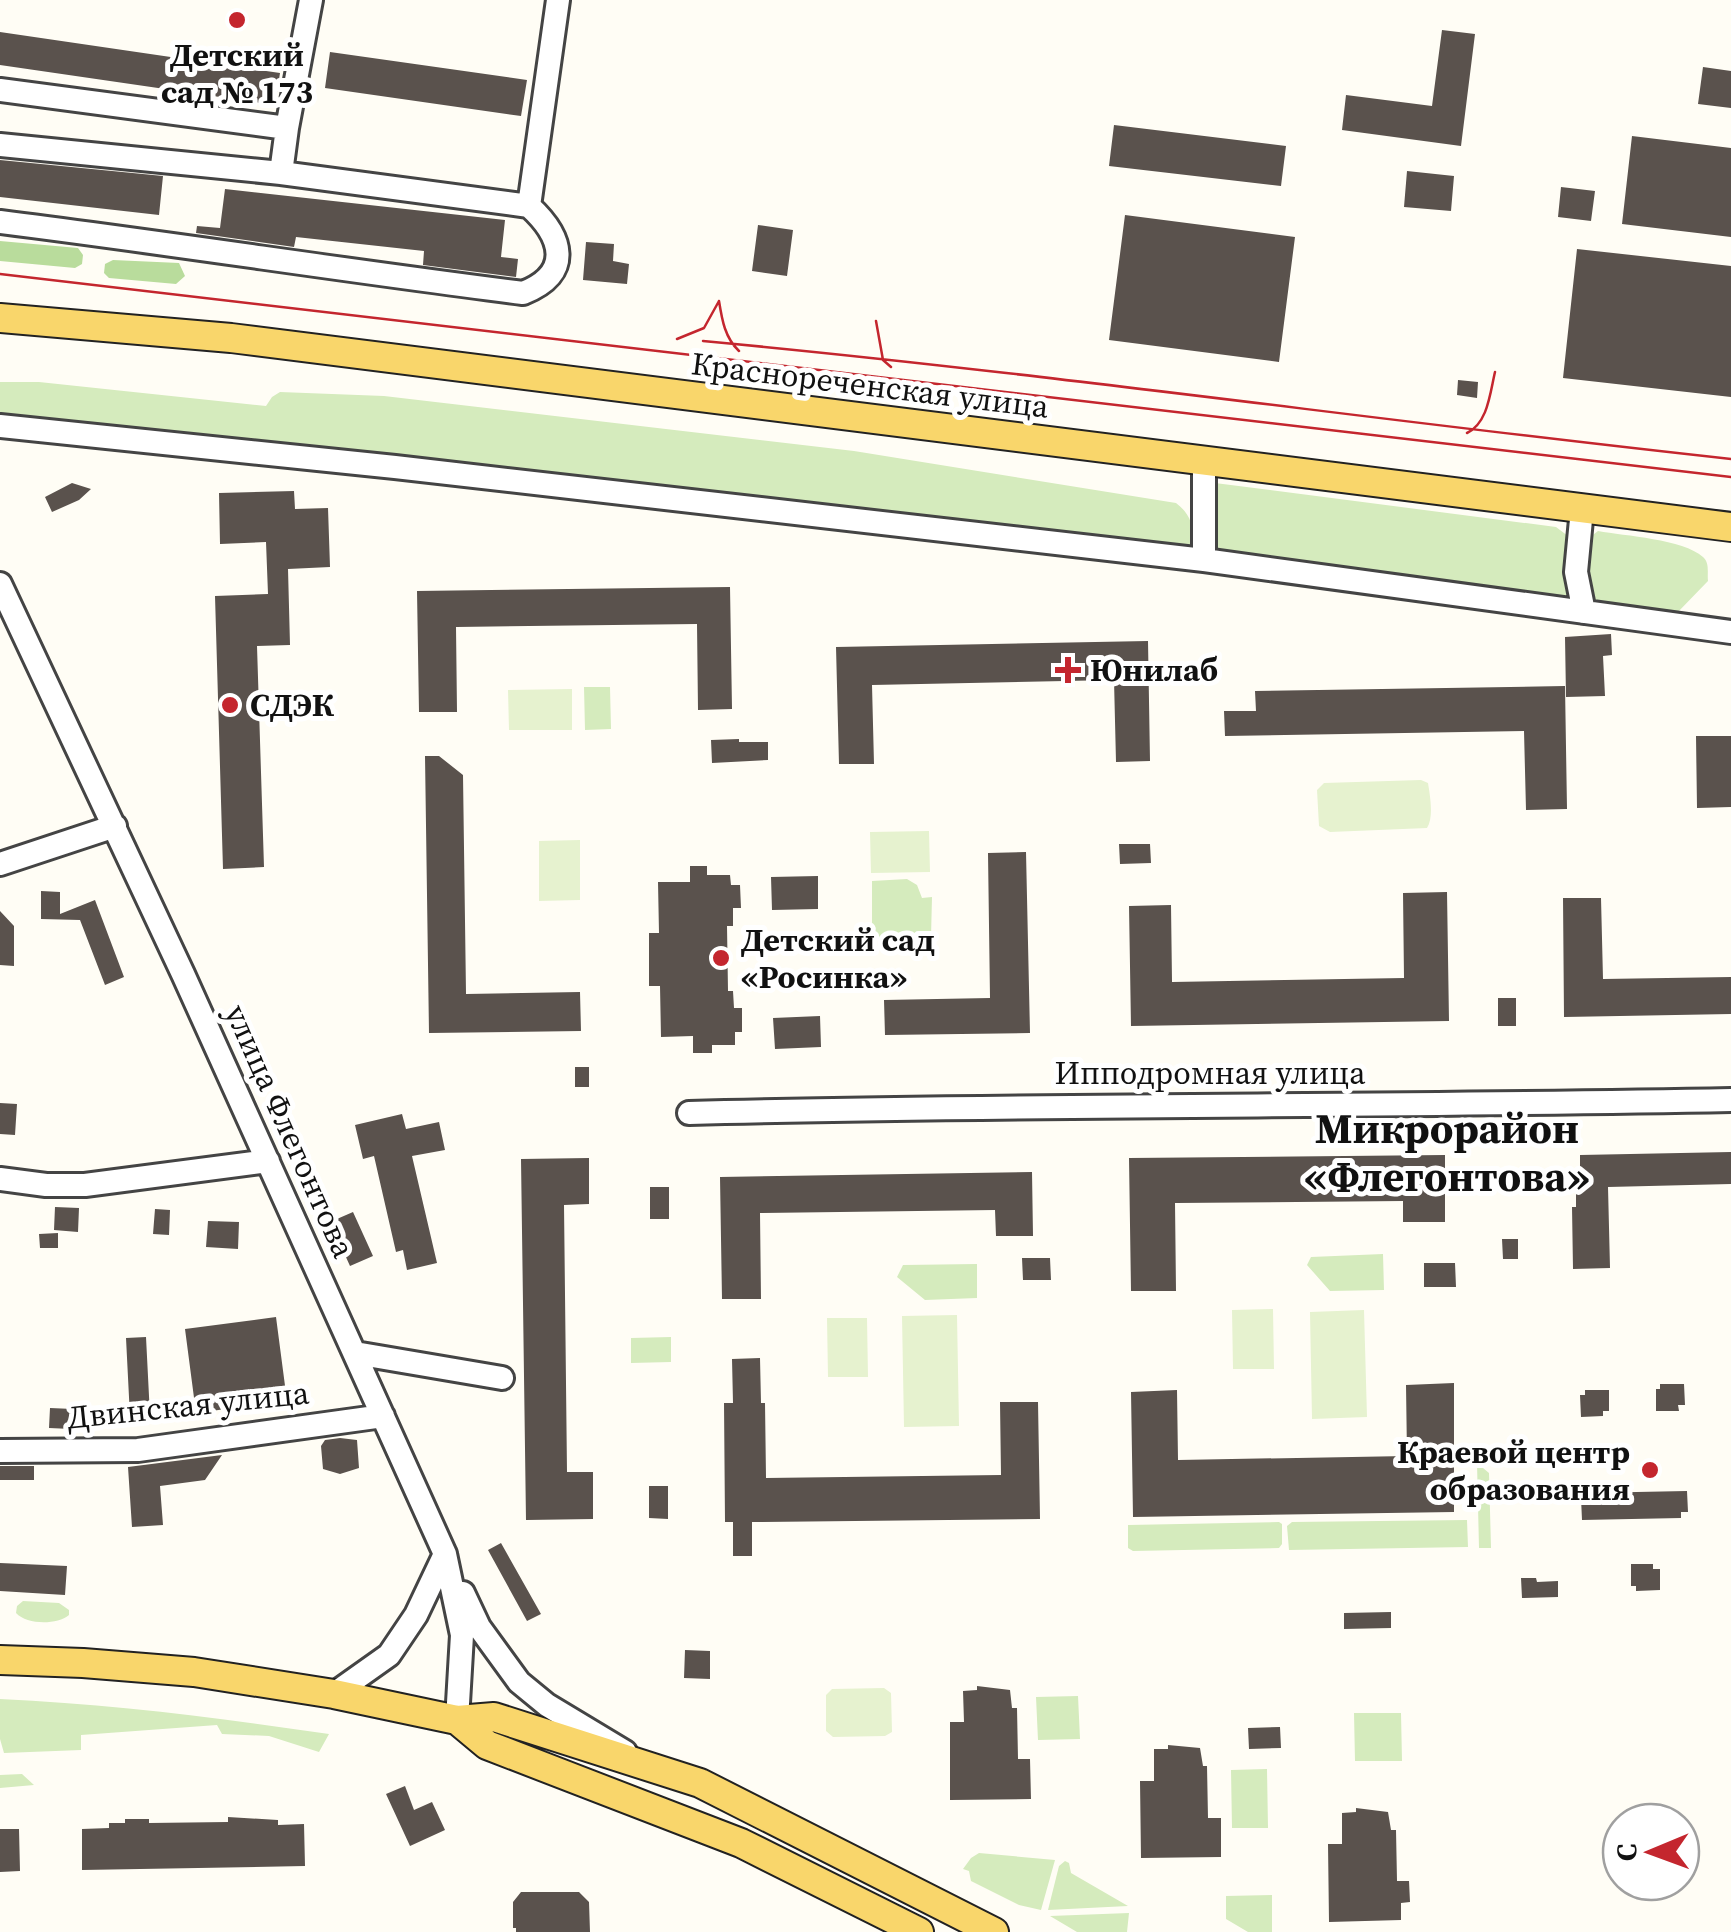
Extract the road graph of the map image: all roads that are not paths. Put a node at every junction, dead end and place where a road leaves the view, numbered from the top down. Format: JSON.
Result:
{"nodes":[{"id":1,"x":311,"y":0,"type":"edge"},
{"id":2,"x":558,"y":0,"type":"edge"},
{"id":3,"x":0,"y":90,"type":"edge"},
{"id":4,"x":287,"y":128,"type":"junction"},
{"id":5,"x":0,"y":145,"type":"edge"},
{"id":6,"x":280,"y":173,"type":"junction"},
{"id":7,"x":529,"y":206,"type":"junction"},
{"id":8,"x":0,"y":222,"type":"edge"},
{"id":9,"x":0,"y":318,"type":"edge"},
{"id":10,"x":0,"y":426,"type":"edge"},
{"id":11,"x":1204,"y":463,"type":"junction"},
{"id":12,"x":1582,"y":508,"type":"junction"},
{"id":13,"x":1731,"y":527,"type":"edge"},
{"id":14,"x":1204,"y":560,"type":"junction"},
{"id":15,"x":2,"y":592,"type":"edge"},
{"id":16,"x":1584,"y":612,"type":"junction"},
{"id":17,"x":1731,"y":632,"type":"edge"},
{"id":18,"x":115,"y":826,"type":"junction"},
{"id":19,"x":0,"y":864,"type":"edge"},
{"id":20,"x":1731,"y":1100,"type":"edge"},
{"id":21,"x":689,"y":1113,"type":"dead end"},
{"id":22,"x":268,"y":1162,"type":"junction"},
{"id":23,"x":0,"y":1179,"type":"edge"},
{"id":24,"x":355,"y":1353,"type":"junction"},
{"id":25,"x":502,"y":1378,"type":"dead end"},
{"id":26,"x":382,"y":1416,"type":"junction"},
{"id":27,"x":0,"y":1451,"type":"edge"},
{"id":28,"x":445,"y":1554,"type":"junction"},
{"id":29,"x":0,"y":1660,"type":"edge"},
{"id":30,"x":334,"y":1694,"type":"junction"},
{"id":31,"x":456,"y":1720,"type":"junction"},
{"id":32,"x":672,"y":1774,"type":"junction"},
{"id":33,"x":919,"y":1932,"type":"edge"},
{"id":34,"x":994,"y":1932,"type":"edge"}],
"edges":[{"from":1,"to":4,"type":"street"},
{"from":2,"to":7,"type":"street"},
{"from":3,"to":4,"type":"street"},
{"from":4,"to":6,"type":"street"},
{"from":5,"to":6,"type":"street"},
{"from":6,"to":7,"type":"street"},
{"from":7,"to":8,"type":"street"},
{"from":9,"to":11,"type":"main road","name":"Краснореченская улица"},
{"from":10,"to":14,"type":"street"},
{"from":11,"to":12,"type":"main road","name":"Краснореченская улица"},
{"from":11,"to":14,"type":"street"},
{"from":12,"to":13,"type":"main road","name":"Краснореченская улица"},
{"from":12,"to":16,"type":"street"},
{"from":14,"to":16,"type":"street"},
{"from":15,"to":18,"type":"street","name":"улица Флегонтова"},
{"from":16,"to":17,"type":"street"},
{"from":18,"to":19,"type":"street"},
{"from":18,"to":22,"type":"street","name":"улица Флегонтова"},
{"from":20,"to":21,"type":"street","name":"Ипподромная улица"},
{"from":22,"to":23,"type":"street"},
{"from":22,"to":24,"type":"street","name":"улица Флегонтова"},
{"from":24,"to":25,"type":"street"},
{"from":24,"to":26,"type":"street","name":"улица Флегонтова"},
{"from":26,"to":27,"type":"street","name":"Двинская улица"},
{"from":26,"to":28,"type":"street","name":"улица Флегонтова"},
{"from":28,"to":30,"type":"street"},
{"from":28,"to":31,"type":"street","name":"улица Флегонтова"},
{"from":28,"to":32,"type":"street"},
{"from":29,"to":30,"type":"main road"},
{"from":30,"to":31,"type":"main road"},
{"from":31,"to":32,"type":"main road"},
{"from":31,"to":33,"type":"main road"},
{"from":32,"to":34,"type":"main road"}]}
